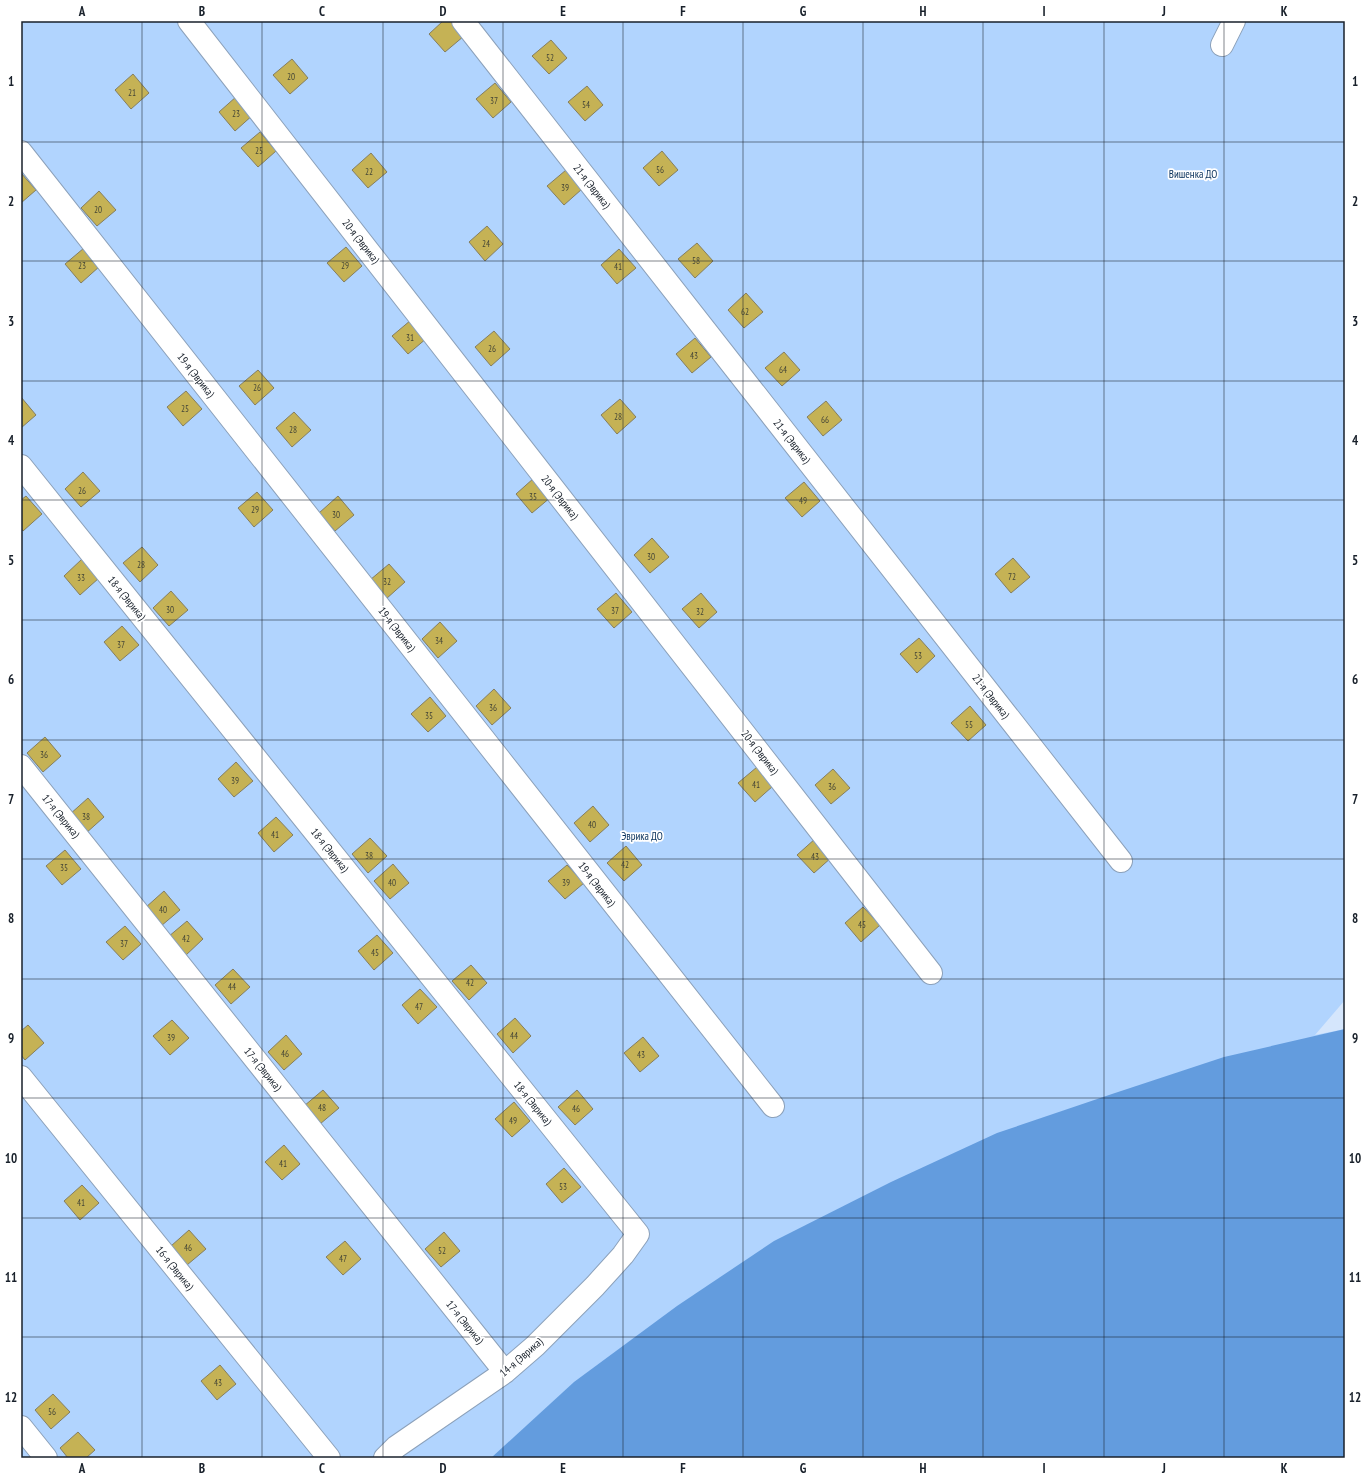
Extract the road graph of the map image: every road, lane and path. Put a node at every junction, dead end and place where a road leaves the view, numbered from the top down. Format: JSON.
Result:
{"nodes":[{"id":1,"x":189,"y":21,"type":"edge"},
{"id":2,"x":463,"y":21,"type":"edge"},
{"id":3,"x":1234,"y":21,"type":"edge"},
{"id":4,"x":1222,"y":45,"type":"dead end"},
{"id":5,"x":21,"y":152,"type":"edge"},
{"id":6,"x":21,"y":466,"type":"edge"},
{"id":7,"x":21,"y":766,"type":"edge"},
{"id":8,"x":1120,"y":861,"type":"dead end"},
{"id":9,"x":931,"y":973,"type":"dead end"},
{"id":10,"x":21,"y":1077,"type":"edge"},
{"id":11,"x":773,"y":1106,"type":"dead end"},
{"id":12,"x":638,"y":1234,"type":"joint"},
{"id":13,"x":505,"y":1372,"type":"junction"},
{"id":14,"x":21,"y":1427,"type":"edge"},
{"id":15,"x":46,"y":1458,"type":"edge"},
{"id":16,"x":329,"y":1458,"type":"edge"},
{"id":17,"x":385,"y":1458,"type":"edge"}],
"edges":[{"from":1,"to":9,"type":"lane","name":"20-я (Эврика)"},
{"from":2,"to":8,"type":"lane","name":"21-я (Эврика)"},
{"from":3,"to":4,"type":"lane"},
{"from":5,"to":11,"type":"lane","name":"19-я (Эврика)"},
{"from":6,"to":12,"type":"lane","name":"18-я (Эврика)"},
{"from":7,"to":13,"type":"lane","name":"17-я (Эврика)"},
{"from":10,"to":16,"type":"lane","name":"16-я (Эврика)"},
{"from":12,"to":13,"type":"lane","name":"14-я (Эврика)"},
{"from":13,"to":17,"type":"lane","name":"14-я (Эврика)"},
{"from":14,"to":15,"type":"lane"}]}
